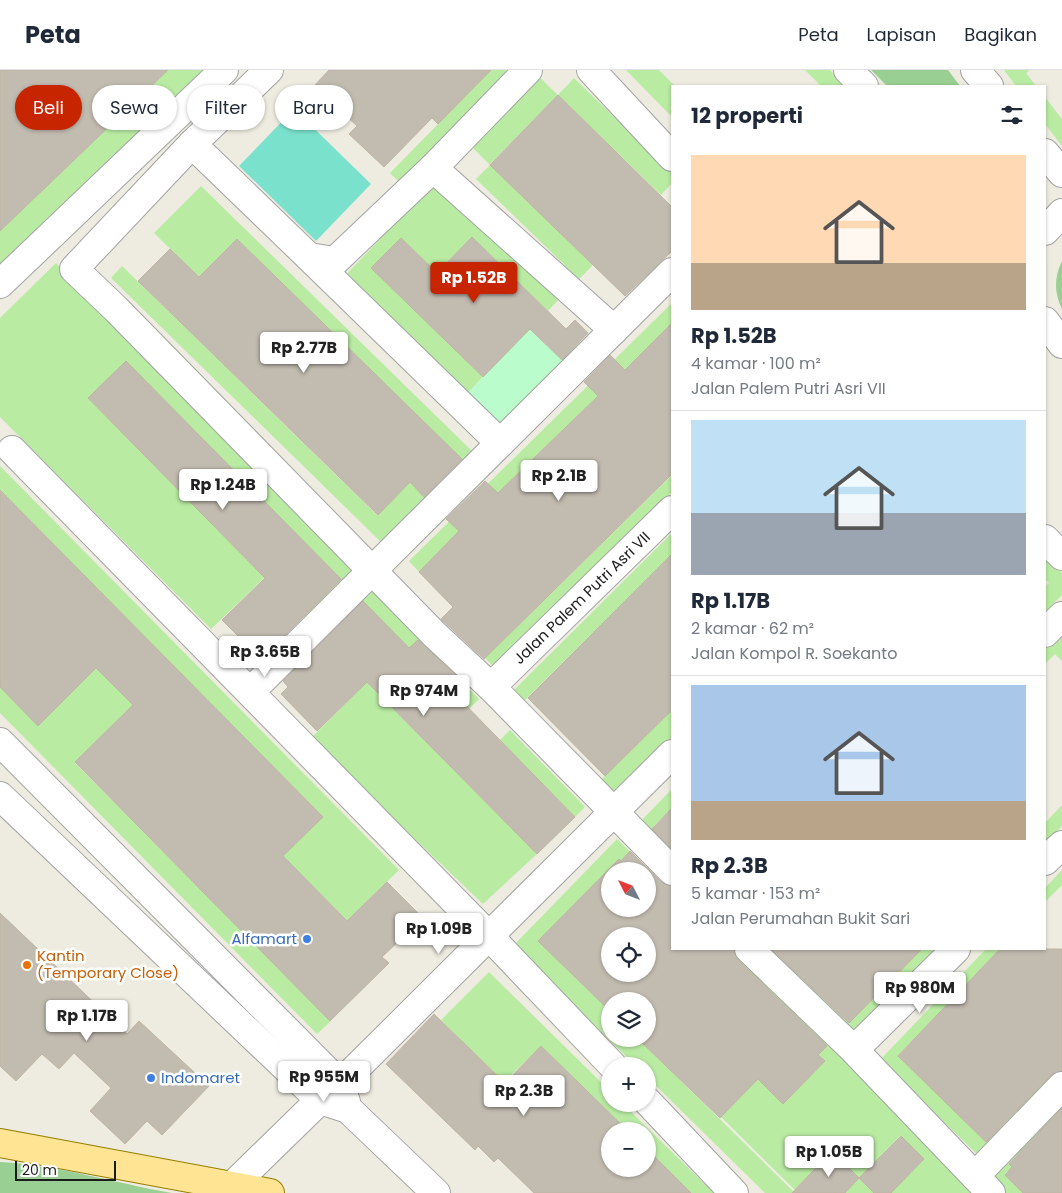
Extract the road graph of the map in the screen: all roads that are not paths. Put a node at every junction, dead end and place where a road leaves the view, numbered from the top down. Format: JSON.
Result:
{"nodes":[{"id":1,"x":224,"y":70,"type":"edge"},
{"id":2,"x":269,"y":70,"type":"edge"},
{"id":3,"x":528,"y":70,"type":"edge"},
{"id":4,"x":591,"y":70,"type":"edge"},
{"id":5,"x":848,"y":70,"type":"edge"},
{"id":6,"x":975,"y":70,"type":"edge"},
{"id":7,"x":863,"y":85,"type":"edge"},
{"id":8,"x":988,"y":85,"type":"edge"},
{"id":9,"x":192,"y":144,"type":"junction"},
{"id":10,"x":1046,"y":153,"type":"edge"},
{"id":11,"x":671,"y":156,"type":"edge"},
{"id":12,"x":433,"y":168,"type":"junction"},
{"id":13,"x":1062,"y":173,"type":"edge"},
{"id":14,"x":1062,"y":212,"type":"edge"},
{"id":15,"x":1046,"y":230,"type":"edge"},
{"id":16,"x":310,"y":257,"type":"junction"},
{"id":17,"x":671,"y":273,"type":"edge"},
{"id":18,"x":0,"y":284,"type":"edge"},
{"id":19,"x":1046,"y":322,"type":"edge"},
{"id":20,"x":614,"y":330,"type":"junction"},
{"id":21,"x":1062,"y":344,"type":"edge"},
{"id":22,"x":500,"y":443,"type":"junction"},
{"id":23,"x":12,"y":450,"type":"dead end"},
{"id":24,"x":671,"y":511,"type":"edge"},
{"id":25,"x":1046,"y":540,"type":"edge"},
{"id":26,"x":1062,"y":556,"type":"edge"},
{"id":27,"x":373,"y":570,"type":"junction"},
{"id":28,"x":1062,"y":616,"type":"edge"},
{"id":29,"x":1046,"y":633,"type":"edge"},
{"id":30,"x":491,"y":687,"type":"junction"},
{"id":31,"x":250,"y":692,"type":"junction"},
{"id":32,"x":0,"y":742,"type":"edge"},
{"id":33,"x":671,"y":755,"type":"edge"},
{"id":34,"x":0,"y":796,"type":"edge"},
{"id":35,"x":615,"y":811,"type":"junction"},
{"id":36,"x":1062,"y":844,"type":"edge"},
{"id":37,"x":1046,"y":860,"type":"edge"},
{"id":38,"x":671,"y":870,"type":"edge"},
{"id":39,"x":489,"y":936,"type":"junction"},
{"id":40,"x":750,"y":950,"type":"edge"},
{"id":41,"x":955,"y":950,"type":"edge"},
{"id":42,"x":854,"y":1050,"type":"junction"},
{"id":43,"x":604,"y":1057,"type":"edge"},
{"id":44,"x":1062,"y":1086,"type":"edge"},
{"id":45,"x":336,"y":1098,"type":"junction"},
{"id":46,"x":656,"y":1110,"type":"edge"},
{"id":47,"x":0,"y":1143,"type":"edge"},
{"id":48,"x":983,"y":1184,"type":"edge"},
{"id":49,"x":233,"y":1185,"type":"junction"},
{"id":50,"x":270,"y":1193,"type":"edge"},
{"id":51,"x":436,"y":1193,"type":"edge"},
{"id":52,"x":734,"y":1193,"type":"edge"}],
"edges":[{"from":1,"to":18,"type":"street"},
{"from":2,"to":9,"type":"street"},
{"from":3,"to":12,"type":"street"},
{"from":4,"to":11,"type":"street"},
{"from":5,"to":7,"type":"street"},
{"from":6,"to":8,"type":"street"},
{"from":9,"to":16,"type":"street"},
{"from":9,"to":27,"type":"street"},
{"from":10,"to":13,"type":"street"},
{"from":12,"to":16,"type":"street"},
{"from":12,"to":20,"type":"street"},
{"from":14,"to":15,"type":"street"},
{"from":16,"to":22,"type":"street"},
{"from":17,"to":20,"type":"street"},
{"from":19,"to":21,"type":"street"},
{"from":20,"to":22,"type":"street"},
{"from":22,"to":27,"type":"street"},
{"from":23,"to":31,"type":"street"},
{"from":24,"to":30,"type":"street","name":"Jalan Palem Putri Asri VII"},
{"from":25,"to":26,"type":"street"},
{"from":27,"to":30,"type":"street"},
{"from":27,"to":31,"type":"street"},
{"from":28,"to":29,"type":"street"},
{"from":30,"to":35,"type":"street"},
{"from":31,"to":39,"type":"street"},
{"from":32,"to":45,"type":"street"},
{"from":33,"to":35,"type":"street"},
{"from":34,"to":45,"type":"street"},
{"from":35,"to":38,"type":"street"},
{"from":35,"to":39,"type":"street"},
{"from":36,"to":37,"type":"street"},
{"from":39,"to":43,"type":"street"},
{"from":39,"to":45,"type":"street"},
{"from":40,"to":42,"type":"street"},
{"from":41,"to":42,"type":"street"},
{"from":42,"to":48,"type":"street"},
{"from":44,"to":48,"type":"street"},
{"from":45,"to":49,"type":"street"},
{"from":45,"to":51,"type":"street"},
{"from":46,"to":52,"type":"street"},
{"from":47,"to":49,"type":"main road"},
{"from":49,"to":50,"type":"main road"}]}
